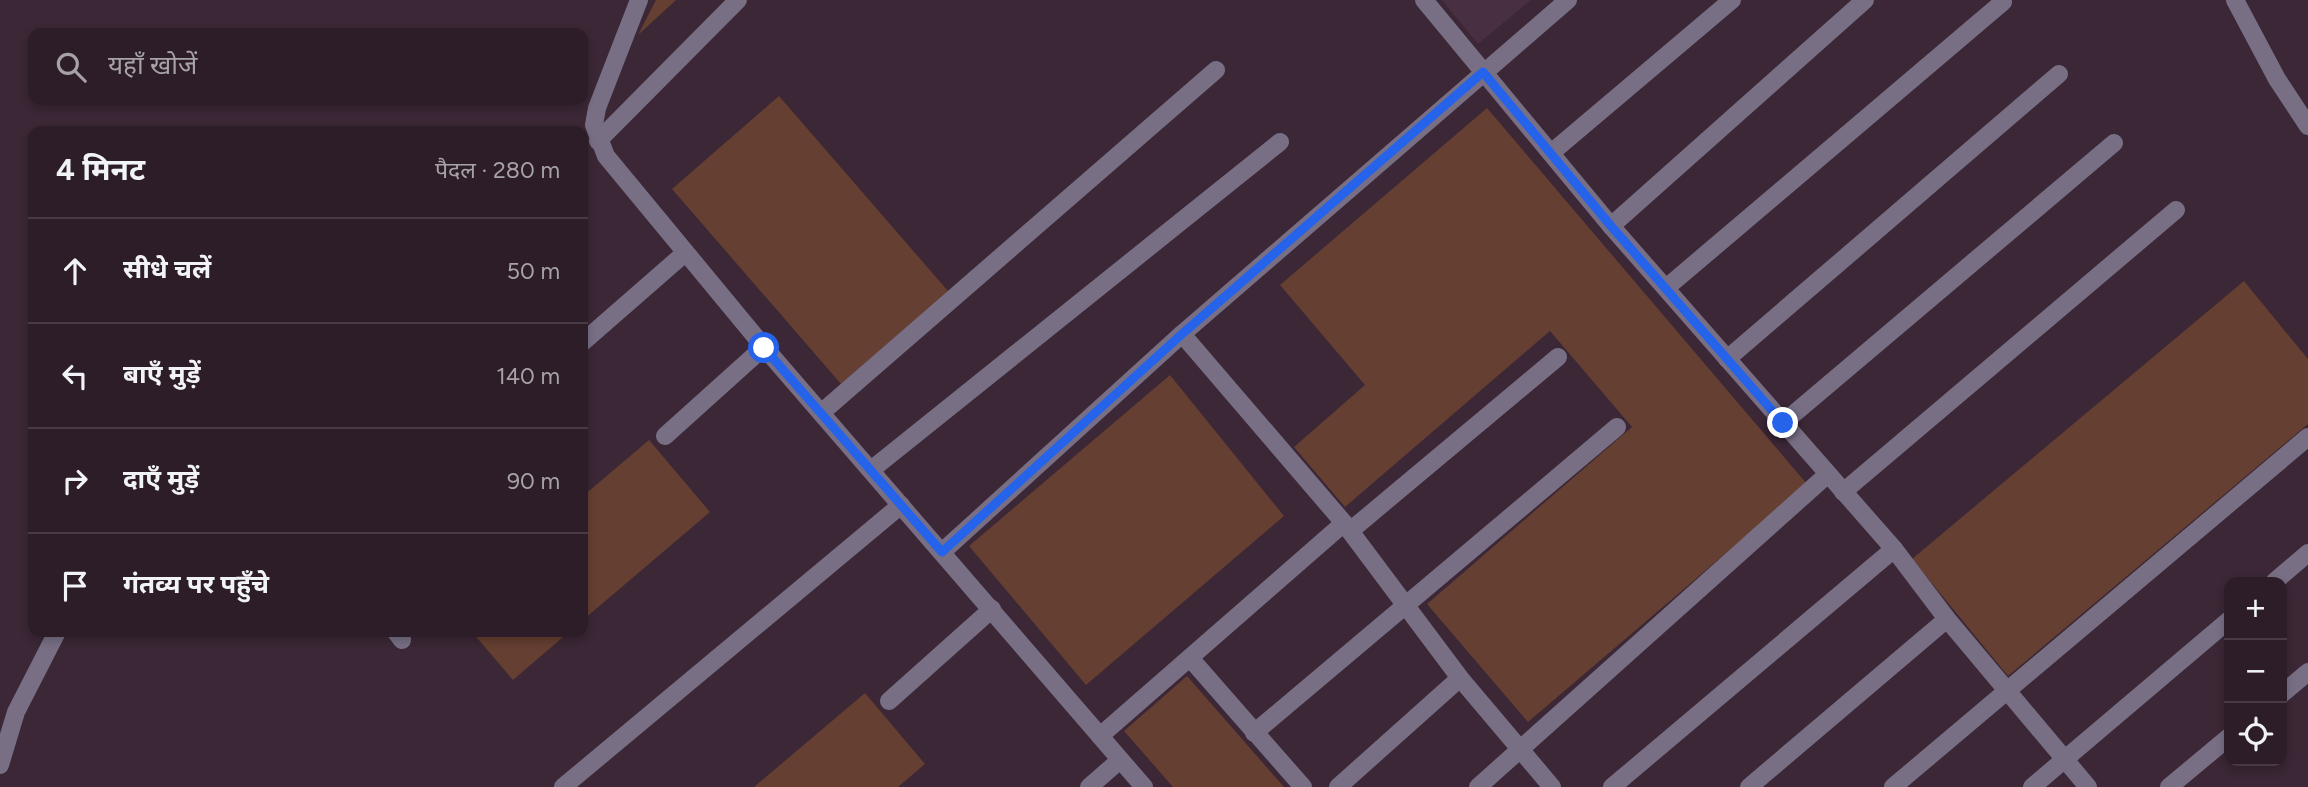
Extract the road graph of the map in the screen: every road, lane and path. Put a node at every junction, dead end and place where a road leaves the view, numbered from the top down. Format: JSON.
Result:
{"nodes":[{"id":1,"x":639,"y":0,"type":"edge"},
{"id":2,"x":738,"y":0,"type":"edge"},
{"id":3,"x":1424,"y":0,"type":"edge"},
{"id":4,"x":1568,"y":0,"type":"edge"},
{"id":5,"x":1732,"y":0,"type":"edge"},
{"id":6,"x":1865,"y":0,"type":"edge"},
{"id":7,"x":2235,"y":0,"type":"edge"},
{"id":8,"x":2003,"y":2,"type":"dead end"},
{"id":9,"x":1216,"y":70,"type":"dead end"},
{"id":10,"x":1483,"y":72,"type":"junction"},
{"id":11,"x":2059,"y":74,"type":"dead end"},
{"id":12,"x":597,"y":108,"type":"junction"},
{"id":13,"x":583,"y":126,"type":"edge"},
{"id":14,"x":2308,"y":126,"type":"edge"},
{"id":15,"x":598,"y":141,"type":"junction"},
{"id":16,"x":1280,"y":142,"type":"dead end"},
{"id":17,"x":2115,"y":143,"type":"dead end"},
{"id":18,"x":1552,"y":153,"type":"junction"},
{"id":19,"x":2176,"y":210,"type":"dead end"},
{"id":20,"x":1611,"y":226,"type":"junction"},
{"id":21,"x":685,"y":253,"type":"junction"},
{"id":22,"x":1666,"y":288,"type":"junction"},
{"id":23,"x":1182,"y":334,"type":"junction"},
{"id":24,"x":588,"y":338,"type":"edge"},
{"id":25,"x":764,"y":348,"type":"junction"},
{"id":26,"x":1558,"y":356,"type":"dead end"},
{"id":27,"x":1727,"y":359,"type":"junction"},
{"id":28,"x":821,"y":413,"type":"junction"},
{"id":29,"x":1783,"y":423,"type":"junction"},
{"id":30,"x":1617,"y":427,"type":"dead end"},
{"id":31,"x":665,"y":436,"type":"dead end"},
{"id":32,"x":2308,"y":437,"type":"edge"},
{"id":33,"x":871,"y":470,"type":"junction"},
{"id":34,"x":1828,"y":474,"type":"junction"},
{"id":35,"x":1843,"y":492,"type":"junction"},
{"id":36,"x":901,"y":505,"type":"junction"},
{"id":37,"x":1347,"y":527,"type":"junction"},
{"id":38,"x":1894,"y":549,"type":"junction"},
{"id":39,"x":942,"y":552,"type":"junction"},
{"id":40,"x":2308,"y":553,"type":"edge"},
{"id":41,"x":2280,"y":577,"type":"edge"},
{"id":42,"x":1405,"y":604,"type":"junction"},
{"id":43,"x":992,"y":609,"type":"junction"},
{"id":44,"x":1947,"y":619,"type":"junction"},
{"id":45,"x":2224,"y":624,"type":"edge"},
{"id":46,"x":54,"y":637,"type":"edge"},
{"id":47,"x":1190,"y":658,"type":"junction"},
{"id":48,"x":2308,"y":672,"type":"edge"},
{"id":49,"x":1460,"y":678,"type":"junction"},
{"id":50,"x":2009,"y":690,"type":"junction"},
{"id":51,"x":2287,"y":690,"type":"edge"},
{"id":52,"x":889,"y":701,"type":"dead end"},
{"id":53,"x":1254,"y":733,"type":"junction"},
{"id":54,"x":1100,"y":736,"type":"junction"},
{"id":55,"x":2224,"y":741,"type":"edge"},
{"id":56,"x":1520,"y":751,"type":"junction"},
{"id":57,"x":1120,"y":760,"type":"junction"},
{"id":58,"x":2066,"y":760,"type":"junction"},
{"id":59,"x":0,"y":765,"type":"edge"},
{"id":60,"x":567,"y":786,"type":"edge"},
{"id":61,"x":1089,"y":787,"type":"edge"},
{"id":62,"x":1144,"y":787,"type":"edge"},
{"id":63,"x":1303,"y":787,"type":"edge"},
{"id":64,"x":1338,"y":787,"type":"edge"},
{"id":65,"x":1478,"y":787,"type":"edge"},
{"id":66,"x":1552,"y":787,"type":"edge"},
{"id":67,"x":1612,"y":787,"type":"edge"},
{"id":68,"x":1749,"y":787,"type":"edge"},
{"id":69,"x":1893,"y":787,"type":"edge"},
{"id":70,"x":2032,"y":787,"type":"edge"},
{"id":71,"x":2088,"y":787,"type":"edge"},
{"id":72,"x":2169,"y":787,"type":"edge"}],
"edges":[{"from":1,"to":12,"type":"street"},
{"from":2,"to":15,"type":"street"},
{"from":3,"to":10,"type":"street"},
{"from":4,"to":10,"type":"street"},
{"from":5,"to":18,"type":"street"},
{"from":6,"to":20,"type":"street"},
{"from":7,"to":14,"type":"street"},
{"from":8,"to":22,"type":"street"},
{"from":9,"to":28,"type":"street"},
{"from":10,"to":18,"type":"street"},
{"from":10,"to":23,"type":"street"},
{"from":11,"to":27,"type":"street"},
{"from":12,"to":13,"type":"street"},
{"from":12,"to":15,"type":"street"},
{"from":15,"to":21,"type":"street"},
{"from":16,"to":33,"type":"street"},
{"from":17,"to":29,"type":"street"},
{"from":18,"to":20,"type":"street"},
{"from":19,"to":35,"type":"street"},
{"from":20,"to":22,"type":"street"},
{"from":21,"to":24,"type":"street"},
{"from":21,"to":25,"type":"street"},
{"from":22,"to":27,"type":"street"},
{"from":23,"to":37,"type":"street"},
{"from":23,"to":39,"type":"street"},
{"from":25,"to":28,"type":"street"},
{"from":25,"to":31,"type":"street"},
{"from":26,"to":37,"type":"street"},
{"from":27,"to":29,"type":"street"},
{"from":28,"to":33,"type":"street"},
{"from":29,"to":34,"type":"street"},
{"from":30,"to":42,"type":"street"},
{"from":32,"to":50,"type":"street"},
{"from":33,"to":36,"type":"street"},
{"from":34,"to":35,"type":"street"},
{"from":34,"to":56,"type":"street"},
{"from":35,"to":38,"type":"street"},
{"from":36,"to":39,"type":"street"},
{"from":36,"to":60,"type":"street"},
{"from":37,"to":42,"type":"street"},
{"from":37,"to":47,"type":"street"},
{"from":38,"to":44,"type":"street"},
{"from":38,"to":67,"type":"street"},
{"from":39,"to":43,"type":"street"},
{"from":40,"to":41,"type":"street"},
{"from":42,"to":49,"type":"street"},
{"from":42,"to":53,"type":"street"},
{"from":43,"to":52,"type":"street"},
{"from":43,"to":54,"type":"street"},
{"from":44,"to":50,"type":"street"},
{"from":44,"to":68,"type":"street"},
{"from":45,"to":58,"type":"street"},
{"from":46,"to":59,"type":"street"},
{"from":47,"to":53,"type":"street"},
{"from":47,"to":54,"type":"street"},
{"from":48,"to":51,"type":"street"},
{"from":49,"to":56,"type":"street"},
{"from":49,"to":64,"type":"street"},
{"from":50,"to":58,"type":"street"},
{"from":50,"to":69,"type":"street"},
{"from":53,"to":63,"type":"street"},
{"from":54,"to":57,"type":"street"},
{"from":55,"to":72,"type":"street"},
{"from":56,"to":65,"type":"street"},
{"from":56,"to":66,"type":"street"},
{"from":57,"to":61,"type":"street"},
{"from":57,"to":62,"type":"street"},
{"from":58,"to":70,"type":"street"},
{"from":58,"to":71,"type":"street"}]}
